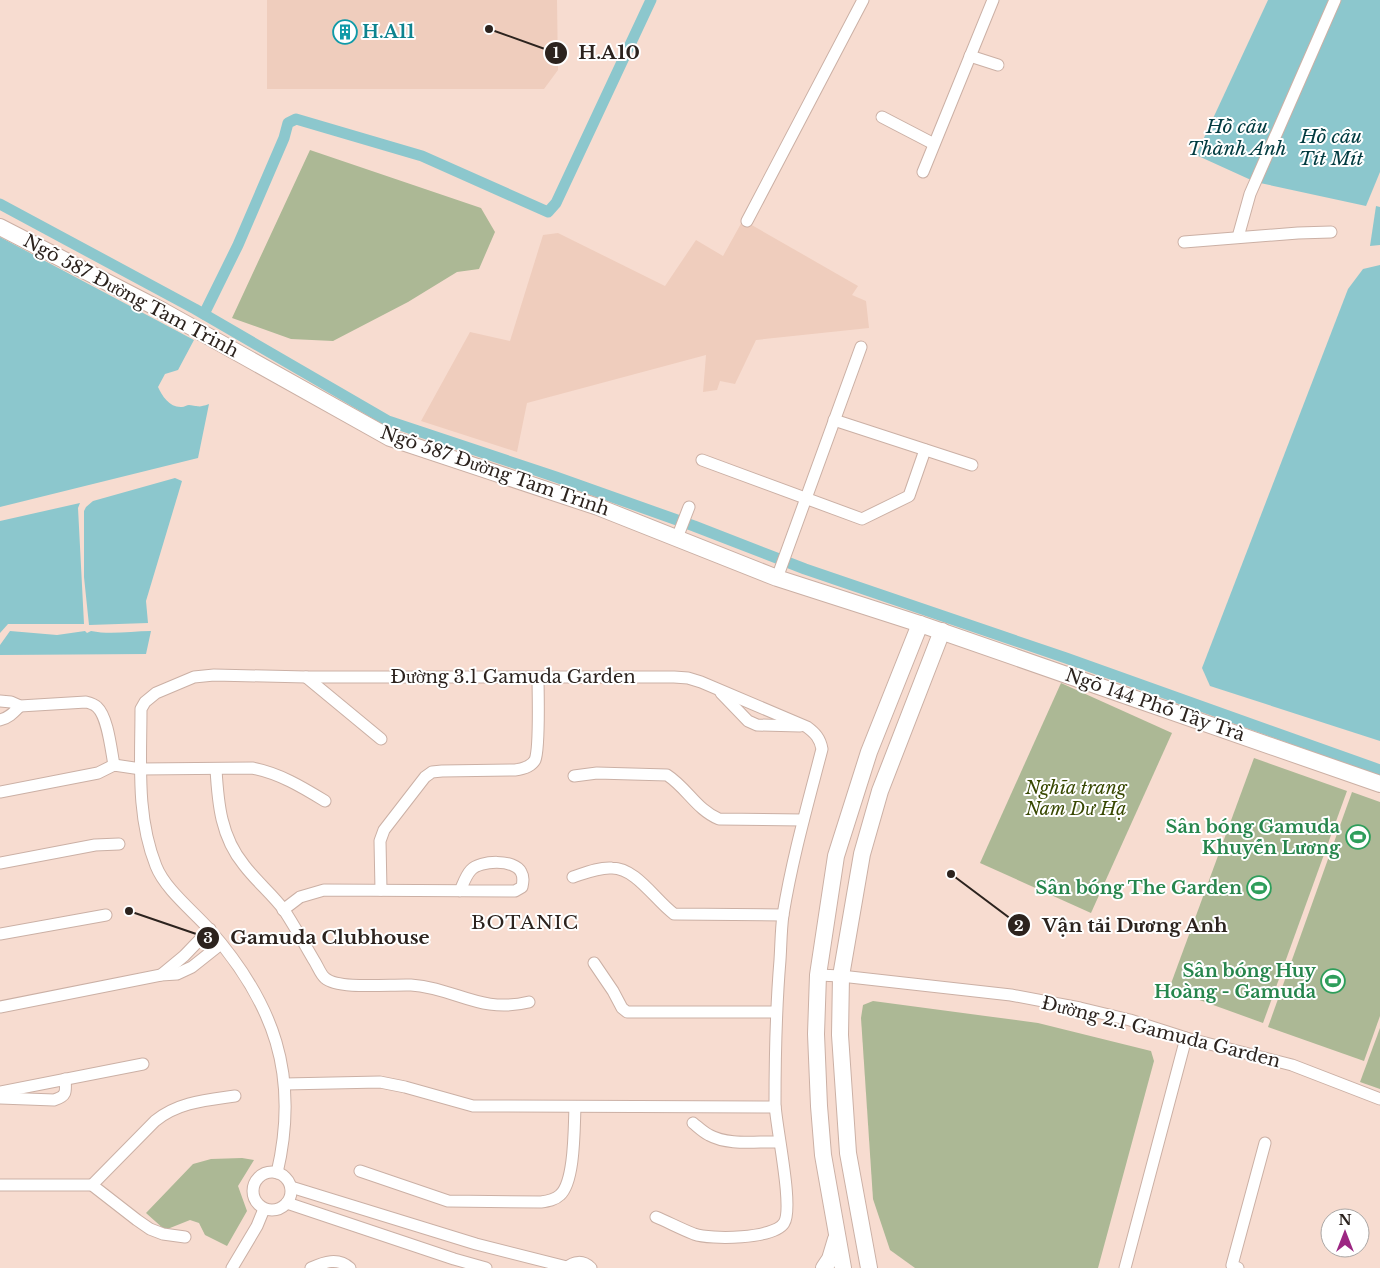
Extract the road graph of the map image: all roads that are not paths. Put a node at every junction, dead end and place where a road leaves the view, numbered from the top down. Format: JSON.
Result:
{"nodes":[{"id":1,"x":863,"y":0,"type":"edge"},
{"id":2,"x":992,"y":0,"type":"edge"},
{"id":3,"x":1335,"y":0,"type":"edge"},
{"id":4,"x":970,"y":56,"type":"junction"},
{"id":5,"x":998,"y":65,"type":"dead end"},
{"id":6,"x":882,"y":117,"type":"dead end"},
{"id":7,"x":934,"y":144,"type":"junction"},
{"id":8,"x":923,"y":172,"type":"dead end"},
{"id":9,"x":747,"y":221,"type":"dead end"},
{"id":10,"x":0,"y":227,"type":"edge"},
{"id":11,"x":1331,"y":232,"type":"dead end"},
{"id":12,"x":1238,"y":237,"type":"junction"},
{"id":13,"x":1184,"y":242,"type":"dead end"},
{"id":14,"x":860,"y":347,"type":"dead end"},
{"id":15,"x":834,"y":420,"type":"junction"},
{"id":16,"x":925,"y":450,"type":"junction"},
{"id":17,"x":702,"y":460,"type":"dead end"},
{"id":18,"x":972,"y":465,"type":"dead end"},
{"id":19,"x":806,"y":498,"type":"junction"},
{"id":20,"x":688,"y":511,"type":"dead end"},
{"id":21,"x":679,"y":534,"type":"junction"},
{"id":22,"x":779,"y":573,"type":"junction"},
{"id":23,"x":931,"y":628,"type":"junction"},
{"id":24,"x":910,"y":648,"type":"junction"},
{"id":25,"x":933,"y":656,"type":"junction"},
{"id":26,"x":306,"y":677,"type":"junction"},
{"id":27,"x":538,"y":677,"type":"junction"},
{"id":28,"x":718,"y":690,"type":"junction"},
{"id":29,"x":0,"y":701,"type":"edge"},
{"id":30,"x":20,"y":706,"type":"junction"},
{"id":31,"x":0,"y":720,"type":"edge"},
{"id":32,"x":807,"y":726,"type":"junction"},
{"id":33,"x":381,"y":739,"type":"dead end"},
{"id":34,"x":114,"y":765,"type":"junction"},
{"id":35,"x":141,"y":769,"type":"junction"},
{"id":36,"x":216,"y":769,"type":"junction"},
{"id":37,"x":574,"y":776,"type":"dead end"},
{"id":38,"x":1380,"y":784,"type":"edge"},
{"id":39,"x":0,"y":792,"type":"edge"},
{"id":40,"x":325,"y":801,"type":"dead end"},
{"id":41,"x":803,"y":820,"type":"junction"},
{"id":42,"x":119,"y":844,"type":"dead end"},
{"id":43,"x":0,"y":863,"type":"edge"},
{"id":44,"x":573,"y":877,"type":"dead end"},
{"id":45,"x":381,"y":890,"type":"junction"},
{"id":46,"x":460,"y":891,"type":"junction"},
{"id":47,"x":284,"y":910,"type":"junction"},
{"id":48,"x":106,"y":915,"type":"dead end"},
{"id":49,"x":783,"y":915,"type":"junction"},
{"id":50,"x":210,"y":929,"type":"junction"},
{"id":51,"x":0,"y":934,"type":"edge"},
{"id":52,"x":221,"y":944,"type":"junction"},
{"id":53,"x":594,"y":964,"type":"dead end"},
{"id":54,"x":161,"y":975,"type":"junction"},
{"id":55,"x":818,"y":975,"type":"junction"},
{"id":56,"x":842,"y":976,"type":"junction"},
{"id":57,"x":529,"y":1002,"type":"dead end"},
{"id":58,"x":0,"y":1007,"type":"edge"},
{"id":59,"x":776,"y":1012,"type":"junction"},
{"id":60,"x":1186,"y":1038,"type":"junction"},
{"id":61,"x":143,"y":1064,"type":"dead end"},
{"id":62,"x":65,"y":1079,"type":"junction"},
{"id":63,"x":285,"y":1084,"type":"junction"},
{"id":64,"x":0,"y":1092,"type":"edge"},
{"id":65,"x":235,"y":1096,"type":"dead end"},
{"id":66,"x":0,"y":1098,"type":"edge"},
{"id":67,"x":1380,"y":1099,"type":"edge"},
{"id":68,"x":575,"y":1107,"type":"junction"},
{"id":69,"x":776,"y":1107,"type":"junction"},
{"id":70,"x":693,"y":1123,"type":"dead end"},
{"id":71,"x":779,"y":1142,"type":"junction"},
{"id":72,"x":1265,"y":1143,"type":"dead end"},
{"id":73,"x":360,"y":1171,"type":"dead end"},
{"id":74,"x":277,"y":1172,"type":"junction"},
{"id":75,"x":0,"y":1185,"type":"edge"},
{"id":76,"x":92,"y":1185,"type":"junction"},
{"id":77,"x":291,"y":1187,"type":"junction"},
{"id":78,"x":287,"y":1203,"type":"junction"},
{"id":79,"x":264,"y":1208,"type":"junction"},
{"id":80,"x":656,"y":1217,"type":"dead end"},
{"id":81,"x":185,"y":1237,"type":"dead end"},
{"id":82,"x":837,"y":1237,"type":"junction"},
{"id":83,"x":476,"y":1244,"type":"junction"},
{"id":84,"x":470,"y":1264,"type":"junction"},
{"id":85,"x":871,"y":1264,"type":"edge"},
{"id":86,"x":566,"y":1267,"type":"edge"},
{"id":87,"x":232,"y":1268,"type":"edge"},
{"id":88,"x":311,"y":1268,"type":"edge"},
{"id":89,"x":350,"y":1268,"type":"edge"},
{"id":90,"x":486,"y":1268,"type":"edge"},
{"id":91,"x":591,"y":1268,"type":"edge"},
{"id":92,"x":824,"y":1268,"type":"edge"},
{"id":93,"x":843,"y":1268,"type":"edge"},
{"id":94,"x":1125,"y":1268,"type":"edge"},
{"id":95,"x":1238,"y":1268,"type":"edge"}],
"edges":[{"from":1,"to":9,"type":"street"},
{"from":2,"to":4,"type":"street"},
{"from":3,"to":12,"type":"street"},
{"from":4,"to":5,"type":"street"},
{"from":4,"to":7,"type":"street"},
{"from":6,"to":7,"type":"street"},
{"from":7,"to":8,"type":"street"},
{"from":10,"to":21,"type":"street","name":"Ngõ 587 Đường Tam Trinh"},
{"from":11,"to":12,"type":"street"},
{"from":12,"to":13,"type":"street"},
{"from":14,"to":15,"type":"street"},
{"from":15,"to":16,"type":"street"},
{"from":15,"to":19,"type":"street"},
{"from":16,"to":18,"type":"street"},
{"from":16,"to":19,"type":"street"},
{"from":17,"to":19,"type":"street"},
{"from":19,"to":22,"type":"street"},
{"from":20,"to":21,"type":"street"},
{"from":21,"to":22,"type":"street","name":"Ngõ 587 Đường Tam Trinh"},
{"from":22,"to":23,"type":"street","name":"Ngõ 587 Đường Tam Trinh"},
{"from":23,"to":24,"type":"street"},
{"from":23,"to":25,"type":"street"},
{"from":23,"to":38,"type":"street","name":"Ngõ 144 Phố Tây Trà"},
{"from":24,"to":25,"type":"street"},
{"from":24,"to":55,"type":"street"},
{"from":25,"to":56,"type":"street"},
{"from":26,"to":27,"type":"street","name":"Đường 3.1 Gamuda Garden"},
{"from":26,"to":33,"type":"street"},
{"from":26,"to":35,"type":"street","name":"Đường 3.1 Gamuda Garden"},
{"from":27,"to":28,"type":"street","name":"Đường 3.1 Gamuda Garden"},
{"from":27,"to":45,"type":"street"},
{"from":28,"to":32,"type":"street","name":"Đường 3.1 Gamuda Garden"},
{"from":28,"to":32,"type":"street","name":"Đường 3.1 Gamuda Garden"},
{"from":29,"to":30,"type":"street"},
{"from":30,"to":31,"type":"street"},
{"from":30,"to":34,"type":"street"},
{"from":32,"to":41,"type":"street"},
{"from":34,"to":35,"type":"street"},
{"from":34,"to":39,"type":"street"},
{"from":35,"to":36,"type":"street"},
{"from":35,"to":50,"type":"street","name":"Đường 3.1 Gamuda Garden"},
{"from":36,"to":40,"type":"street"},
{"from":36,"to":47,"type":"street"},
{"from":37,"to":41,"type":"street"},
{"from":41,"to":49,"type":"street"},
{"from":42,"to":43,"type":"street"},
{"from":44,"to":49,"type":"street"},
{"from":45,"to":46,"type":"street"},
{"from":45,"to":47,"type":"street"},
{"from":46,"to":46,"type":"street"},
{"from":47,"to":57,"type":"street"},
{"from":48,"to":51,"type":"street"},
{"from":49,"to":59,"type":"street"},
{"from":50,"to":52,"type":"street","name":"Đường 3.1 Gamuda Garden"},
{"from":50,"to":54,"type":"street"},
{"from":52,"to":54,"type":"street"},
{"from":52,"to":63,"type":"street","name":"Đường 3.1 Gamuda Garden"},
{"from":53,"to":59,"type":"street"},
{"from":54,"to":58,"type":"street"},
{"from":55,"to":56,"type":"street","name":"Đường 2.1 Gamuda Garden"},
{"from":55,"to":82,"type":"street"},
{"from":56,"to":60,"type":"street","name":"Đường 2.1 Gamuda Garden"},
{"from":56,"to":85,"type":"street"},
{"from":59,"to":69,"type":"street"},
{"from":60,"to":67,"type":"street","name":"Đường 2.1 Gamuda Garden"},
{"from":60,"to":94,"type":"street"},
{"from":61,"to":62,"type":"street"},
{"from":62,"to":64,"type":"street"},
{"from":62,"to":66,"type":"street"},
{"from":63,"to":68,"type":"street"},
{"from":63,"to":74,"type":"street","name":"Đường 3.1 Gamuda Garden"},
{"from":65,"to":76,"type":"street"},
{"from":68,"to":69,"type":"street"},
{"from":68,"to":73,"type":"street"},
{"from":69,"to":71,"type":"street"},
{"from":70,"to":71,"type":"street"},
{"from":71,"to":80,"type":"street"},
{"from":72,"to":95,"type":"street"},
{"from":74,"to":77,"type":"street"},
{"from":74,"to":79,"type":"street"},
{"from":75,"to":76,"type":"street"},
{"from":76,"to":81,"type":"street"},
{"from":77,"to":78,"type":"street"},
{"from":77,"to":83,"type":"street"},
{"from":78,"to":79,"type":"street"},
{"from":78,"to":84,"type":"street"},
{"from":79,"to":87,"type":"street"},
{"from":82,"to":92,"type":"street"},
{"from":82,"to":93,"type":"street"},
{"from":83,"to":84,"type":"street"},
{"from":83,"to":86,"type":"street"},
{"from":84,"to":90,"type":"street"},
{"from":86,"to":91,"type":"street"},
{"from":88,"to":89,"type":"street"}]}
